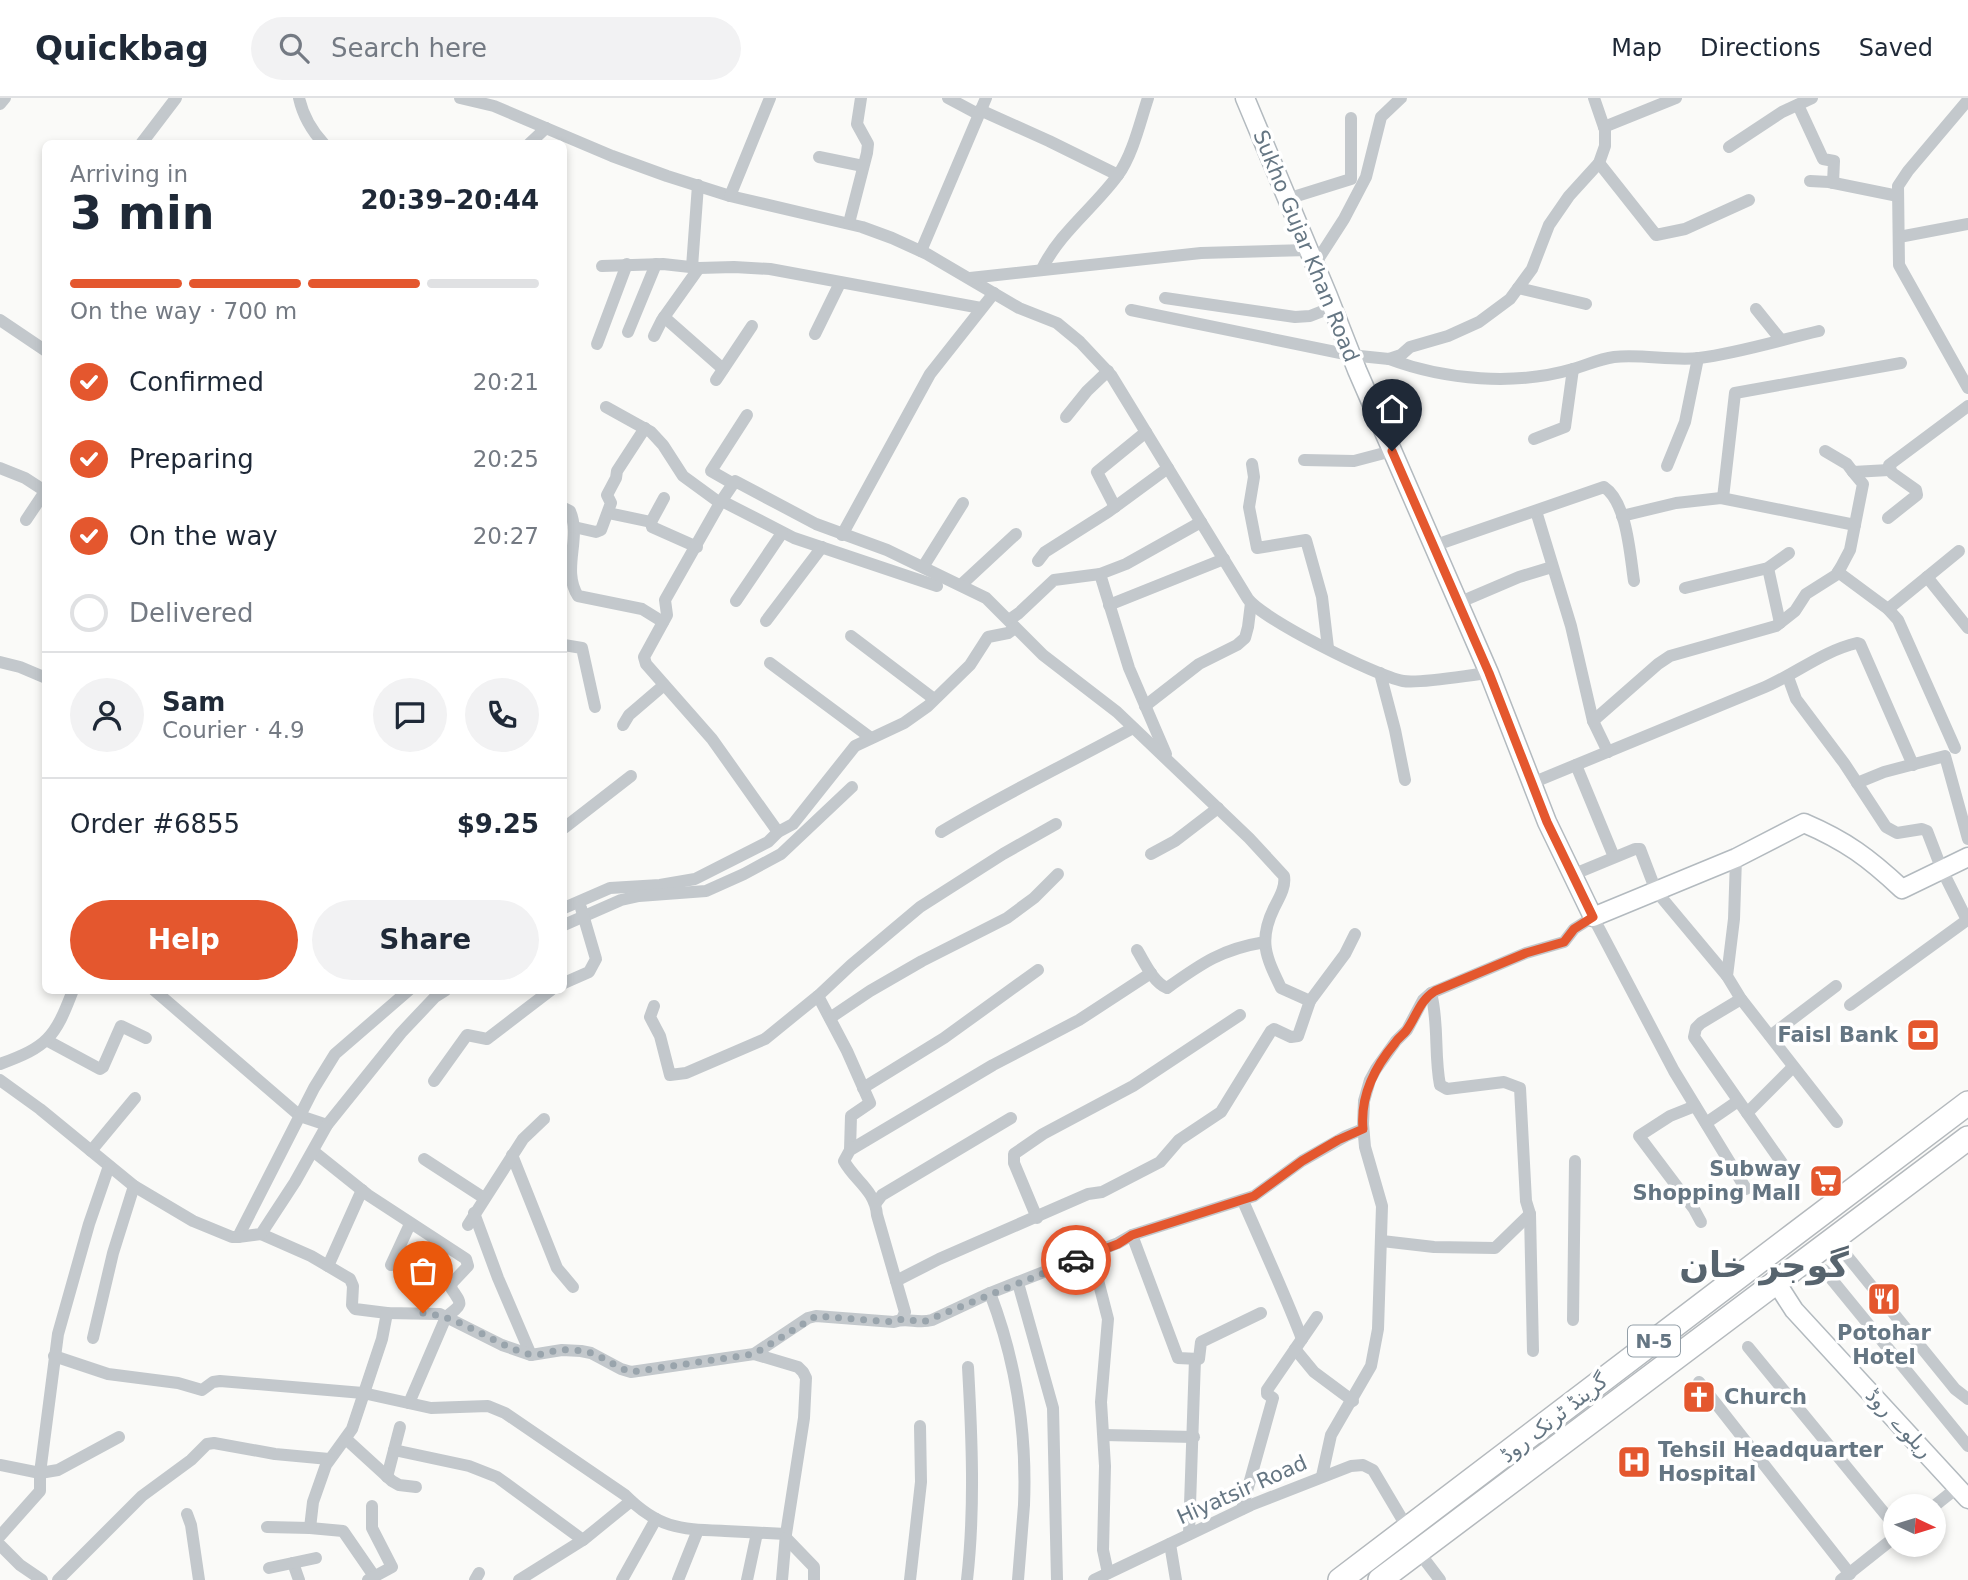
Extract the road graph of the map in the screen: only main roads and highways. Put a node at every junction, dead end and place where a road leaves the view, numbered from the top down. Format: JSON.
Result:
{"nodes":[{"id":1,"x":1245,"y":98,"type":"edge"},
{"id":2,"x":1968,"y":857,"type":"edge"},
{"id":3,"x":1968,"y":1103,"type":"edge"},
{"id":4,"x":1968,"y":1138,"type":"edge"},
{"id":5,"x":1776,"y":1282,"type":"junction"},
{"id":6,"x":1963,"y":1493,"type":"edge"},
{"id":7,"x":1340,"y":1580,"type":"edge"},
{"id":8,"x":1380,"y":1580,"type":"edge"}],
"edges":[{"from":1,"to":2,"type":"main road","name":"Sukho Gujar Khan Road"},
{"from":3,"to":7,"type":"highway","name":"گرینڈ ٹرنک روڈ","number":"N-5"},
{"from":4,"to":5,"type":"highway","name":"گرینڈ ٹرنک روڈ","number":"N-5"},
{"from":5,"to":6,"type":"main road","name":"ریلوے روڈ"},
{"from":5,"to":8,"type":"highway","name":"گرینڈ ٹرنک روڈ","number":"N-5"}]}
